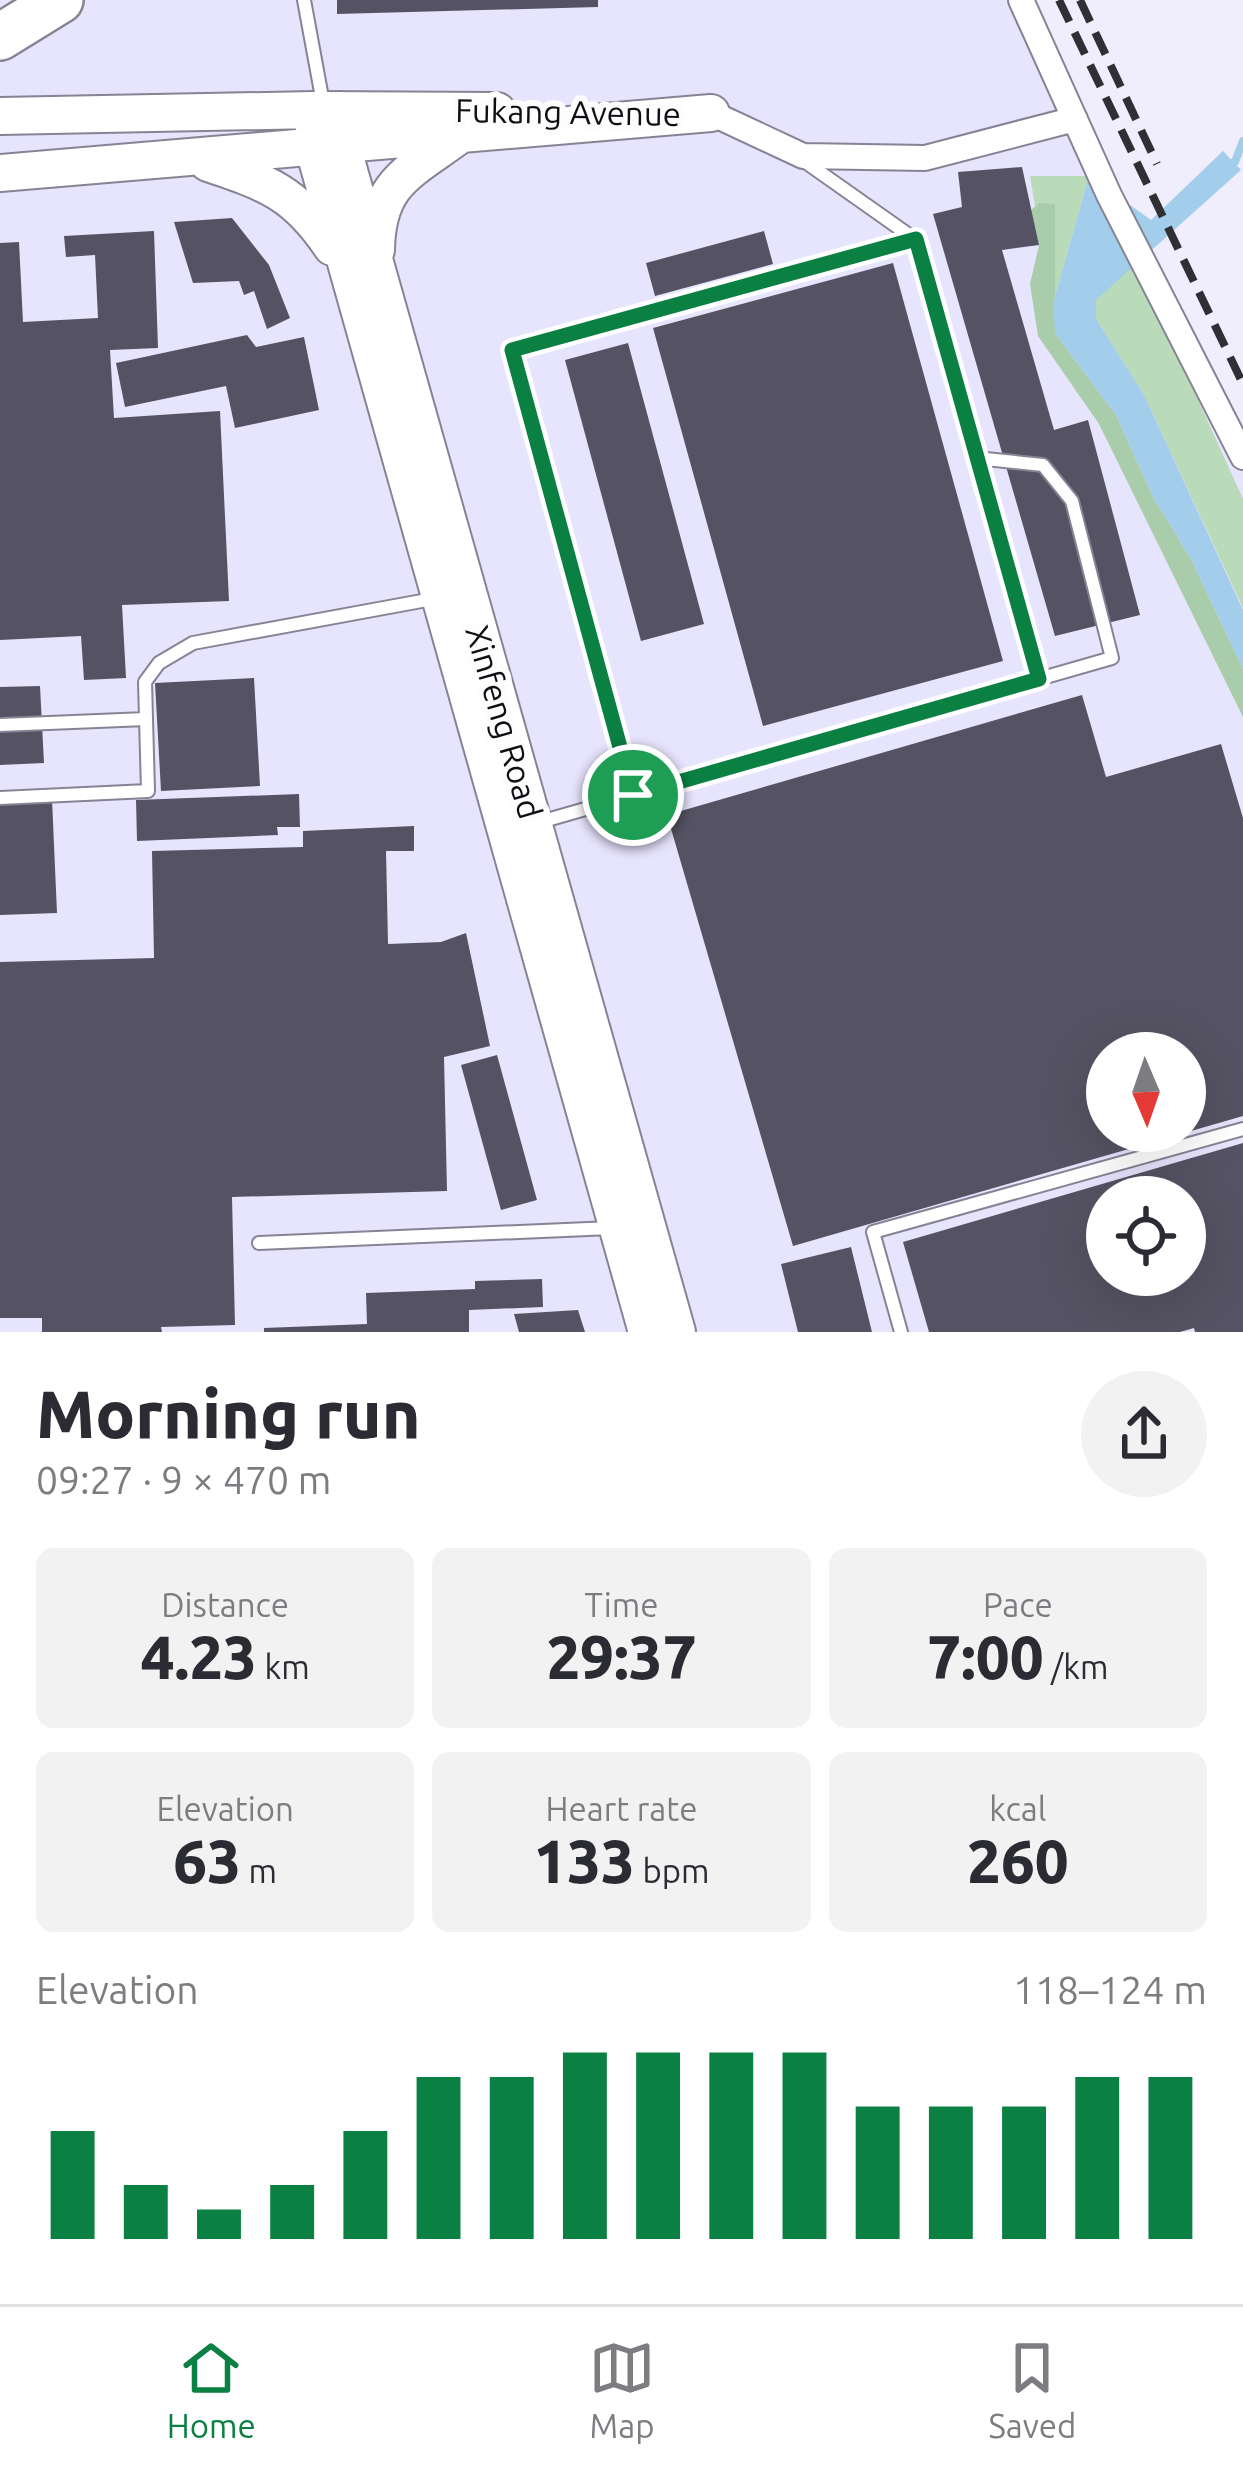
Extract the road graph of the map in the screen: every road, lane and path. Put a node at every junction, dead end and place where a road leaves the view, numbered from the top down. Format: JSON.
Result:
{"nodes":[{"id":1,"x":60,"y":0,"type":"edge"},
{"id":2,"x":304,"y":0,"type":"edge"},
{"id":3,"x":1021,"y":0,"type":"edge"},
{"id":4,"x":0,"y":37,"type":"edge"},
{"id":5,"x":711,"y":113,"type":"junction"},
{"id":6,"x":0,"y":116,"type":"edge"},
{"id":7,"x":1075,"y":119,"type":"junction"},
{"id":8,"x":327,"y":125,"type":"junction"},
{"id":9,"x":459,"y":135,"type":"junction"},
{"id":10,"x":787,"y":148,"type":"junction"},
{"id":11,"x":193,"y":158,"type":"junction"},
{"id":12,"x":0,"y":173,"type":"edge"},
{"id":13,"x":916,"y":239,"type":"junction"},
{"id":14,"x":363,"y":270,"type":"junction"},
{"id":15,"x":1243,"y":457,"type":"edge"},
{"id":16,"x":976,"y":458,"type":"junction"},
{"id":17,"x":441,"y":598,"type":"junction"},
{"id":18,"x":1039,"y":679,"type":"junction"},
{"id":19,"x":146,"y":719,"type":"junction"},
{"id":20,"x":0,"y":725,"type":"edge"},
{"id":21,"x":633,"y":795,"type":"junction"},
{"id":22,"x":0,"y":798,"type":"edge"},
{"id":23,"x":533,"y":824,"type":"junction"},
{"id":24,"x":1243,"y":1129,"type":"edge"},
{"id":25,"x":618,"y":1228,"type":"junction"},
{"id":26,"x":259,"y":1243,"type":"dead end"},
{"id":27,"x":647,"y":1332,"type":"edge"},
{"id":28,"x":677,"y":1332,"type":"edge"},
{"id":29,"x":902,"y":1332,"type":"edge"}],
"edges":[{"from":1,"to":4,"type":"highway"},
{"from":2,"to":8,"type":"lane"},
{"from":3,"to":7,"type":"street"},
{"from":5,"to":8,"type":"main road","name":"Fukang Avenue"},
{"from":5,"to":9,"type":"main road","name":"Fukang Avenue"},
{"from":5,"to":10,"type":"street"},
{"from":6,"to":8,"type":"main road","name":"Fukang Avenue"},
{"from":7,"to":10,"type":"street"},
{"from":7,"to":15,"type":"street"},
{"from":8,"to":9,"type":"main road","name":"Fukang Avenue"},
{"from":8,"to":11,"type":"main road","name":"Fukang Avenue"},
{"from":8,"to":14,"type":"main road","name":"Xinfeng Road"},
{"from":9,"to":14,"type":"main road"},
{"from":10,"to":13,"type":"lane"},
{"from":11,"to":12,"type":"main road","name":"Fukang Avenue"},
{"from":11,"to":14,"type":"main road"},
{"from":13,"to":16,"type":"lane"},
{"from":13,"to":21,"type":"lane"},
{"from":14,"to":17,"type":"main road","name":"Xinfeng Road"},
{"from":14,"to":23,"type":"main road","name":"Xinfeng Road"},
{"from":16,"to":18,"type":"lane"},
{"from":16,"to":18,"type":"lane"},
{"from":17,"to":19,"type":"lane"},
{"from":17,"to":25,"type":"main road","name":"Xinfeng Road"},
{"from":18,"to":21,"type":"lane"},
{"from":19,"to":20,"type":"lane"},
{"from":19,"to":22,"type":"lane"},
{"from":21,"to":23,"type":"lane"},
{"from":23,"to":28,"type":"main road","name":"Xinfeng Road"},
{"from":24,"to":29,"type":"lane"},
{"from":25,"to":26,"type":"lane"},
{"from":25,"to":27,"type":"main road","name":"Xinfeng Road"}]}
